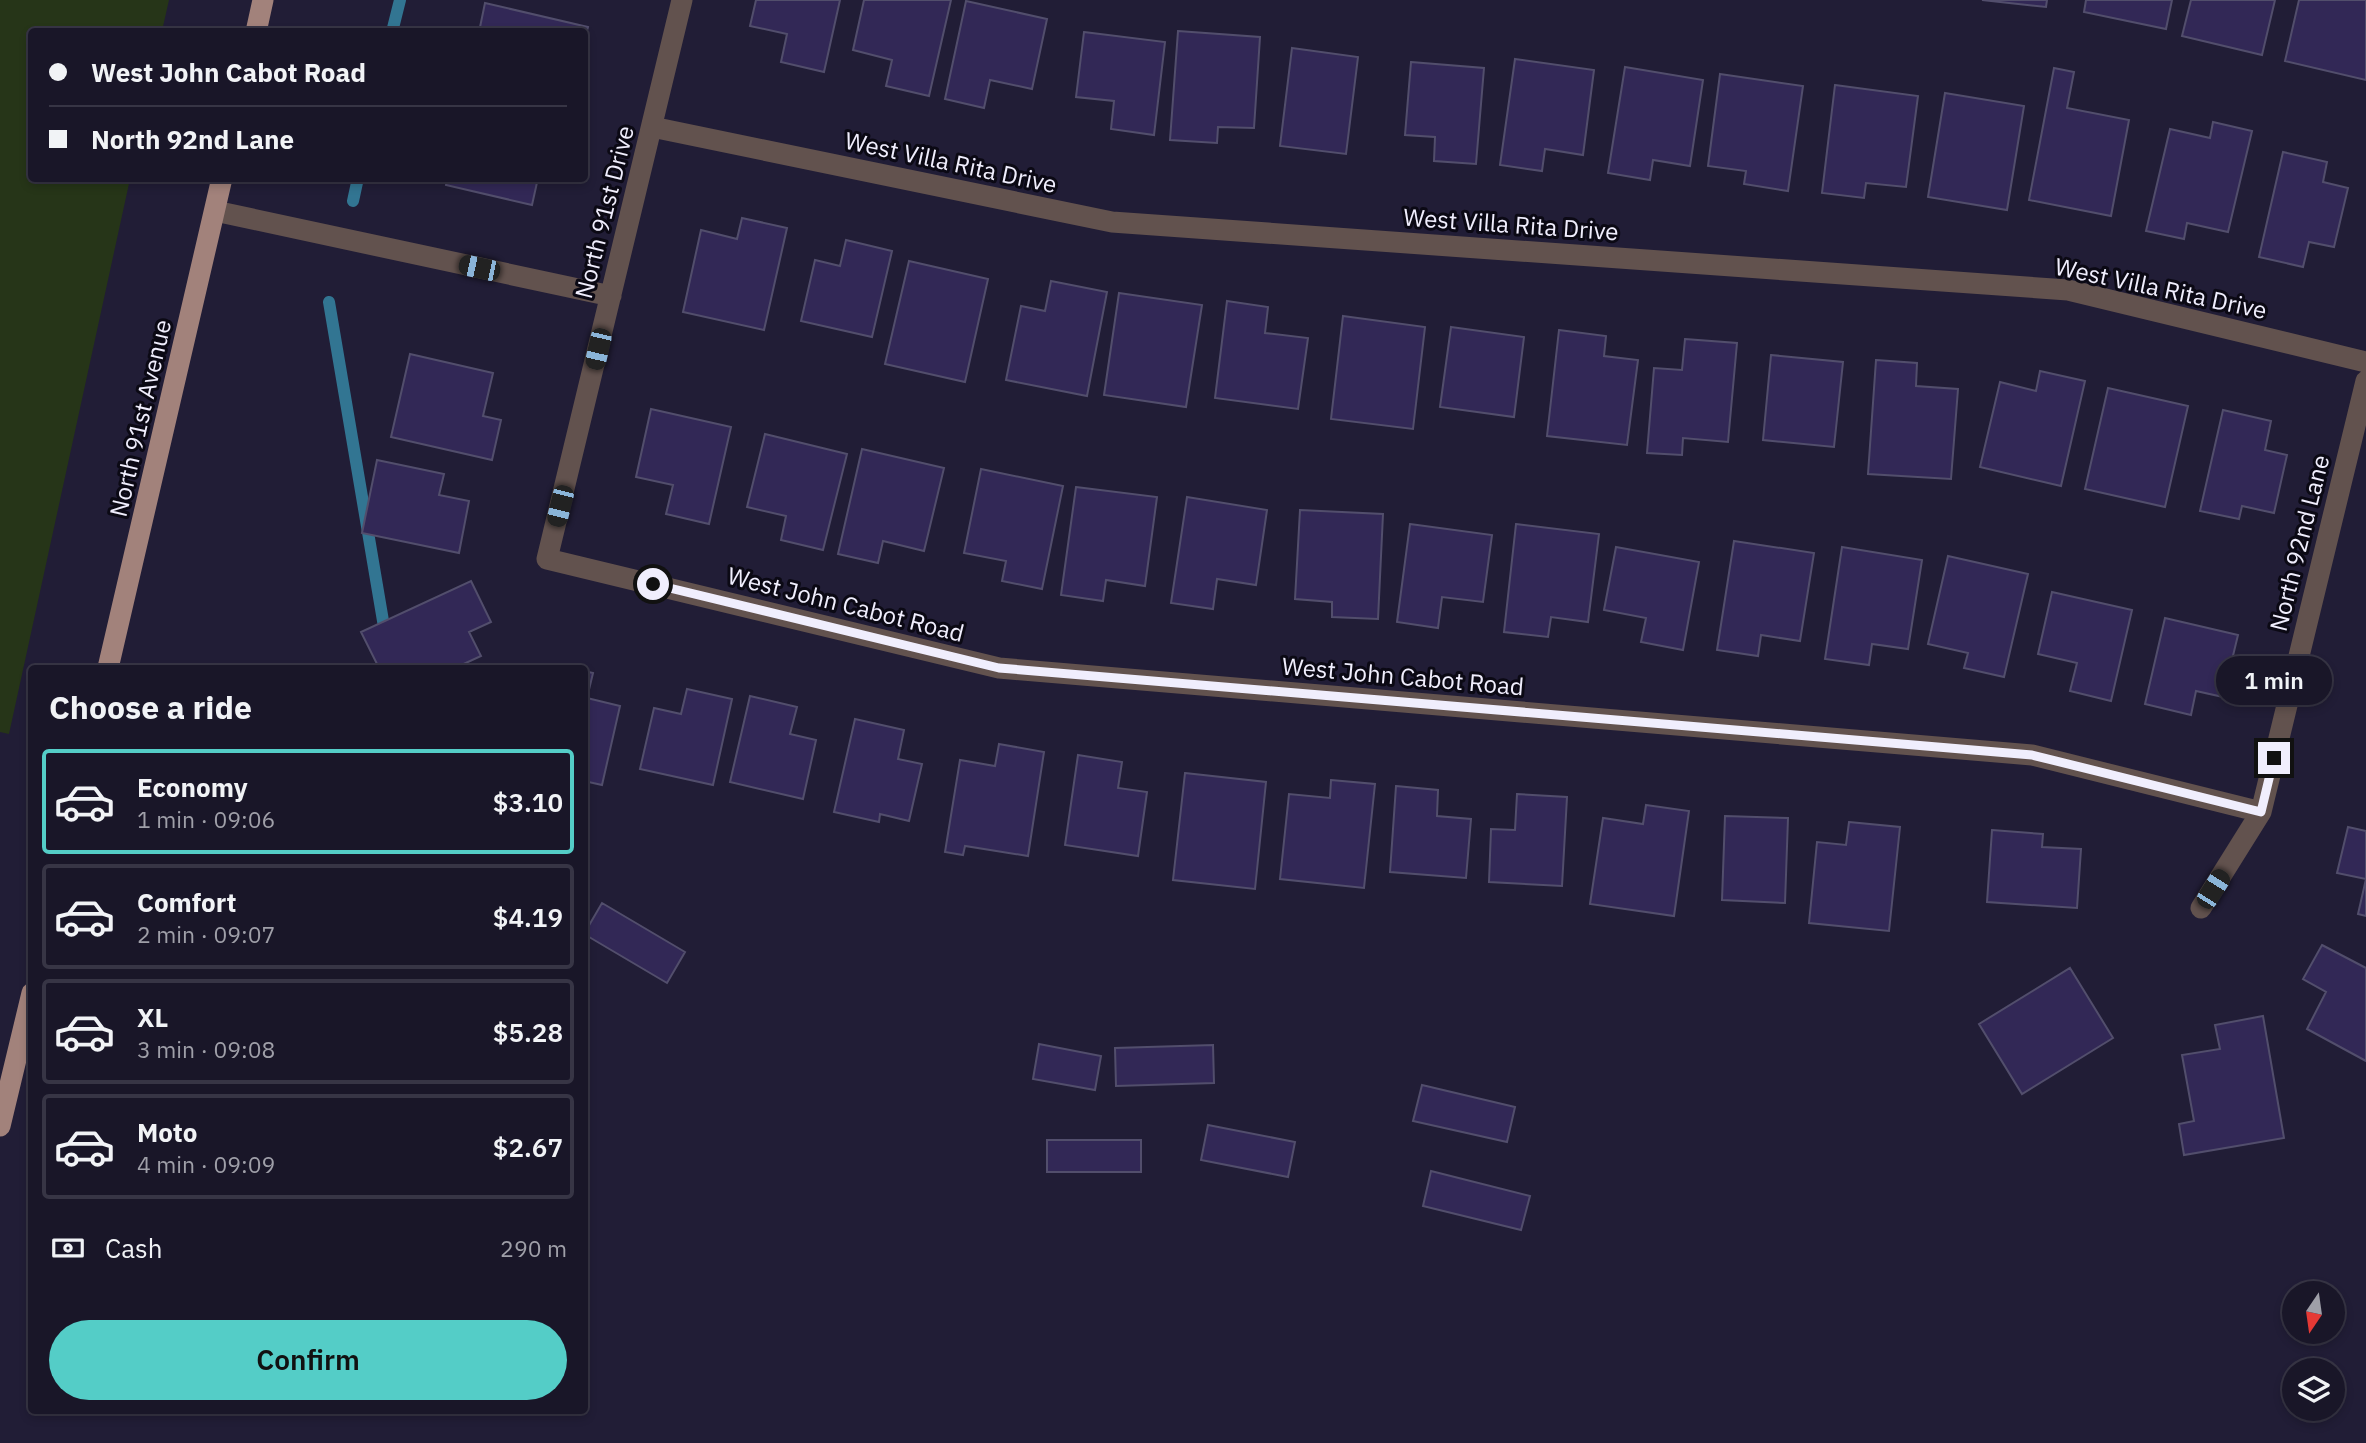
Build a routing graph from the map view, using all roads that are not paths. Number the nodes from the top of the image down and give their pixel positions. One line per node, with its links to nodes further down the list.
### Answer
1 (263, 0): 3 (main road)
2 (682, 0): 4 (street, North 91st Drive)
3 (257, 28)
4 (652, 127): 7 (street, North 91st Drive); 8 (street, West Villa Rita Drive)
5 (221, 182): 6 (main road, North 91st Avenue)
6 (215, 211): 7 (street); 11 (main road, North 91st Avenue)
7 (611, 296): 10 (street, North 91st Drive)
8 (2366, 362)
9 (2366, 381): 12 (street, North 92nd Lane)
10 (547, 559): 12 (street, West John Cabot Road)
11 (109, 665)
12 (2261, 812): 13 (street, North 92nd Lane)
13 (2201, 908)
14 (28, 1010): 15 (main road)
15 (0, 1126)

